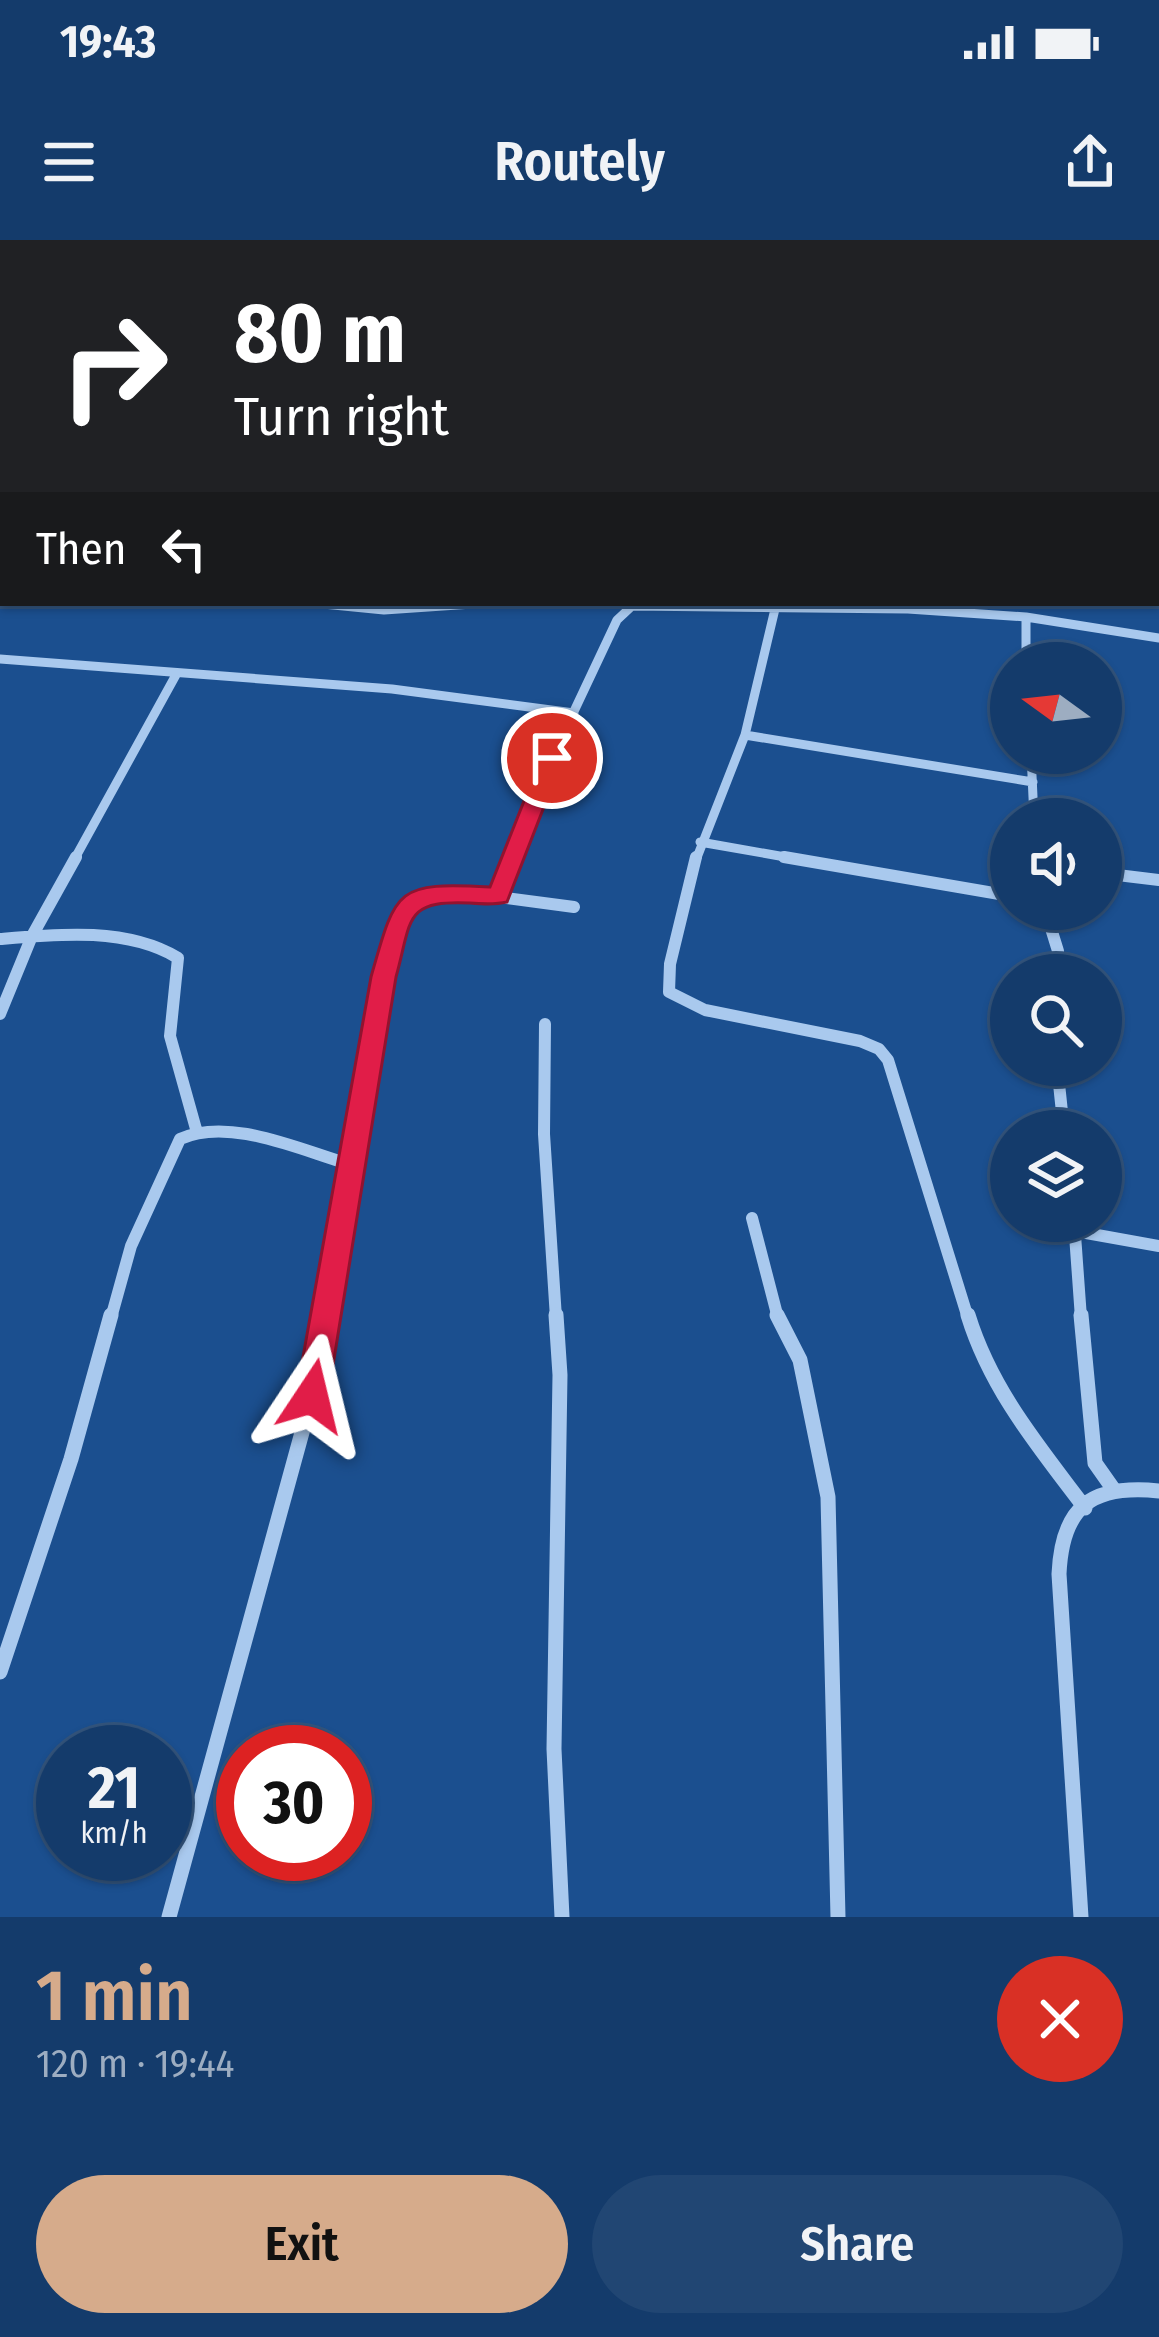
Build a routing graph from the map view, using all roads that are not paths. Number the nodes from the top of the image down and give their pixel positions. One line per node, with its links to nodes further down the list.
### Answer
1 (344, 606): 2 (street)
2 (443, 606)
3 (629, 606): 12 (street)
4 (666, 606): 6 (street)
5 (908, 606): 6 (street); 7 (street)
6 (775, 609): 13 (street)
7 (1026, 617): 8 (street); 9 (street)
8 (1159, 638)
9 (1026, 642)
10 (0, 658): 11 (street)
11 (177, 674): 12 (street); 23 (street)
12 (574, 713): 21 (street)
13 (745, 735): 15 (street); 17 (street)
14 (1032, 774): 15 (street)
15 (1033, 782): 16 (street)
16 (1033, 798)
17 (700, 842): 20 (street); 35 (street)
18 (1122, 876): 19 (street)
19 (1159, 880)
20 (990, 892)
21 (498, 896): 22 (street); 28 (street)
22 (574, 907)
23 (32, 936): 24 (street); 25 (street); 27 (street)
24 (0, 939)
25 (0, 1014)
26 (545, 1024): 38 (street)
27 (196, 1130): 28 (street); 36 (street)
28 (352, 1165): 37 (street)
29 (752, 1218): 39 (street)
30 (1122, 1237): 32 (street)
31 (1076, 1242): 33 (street)
32 (1159, 1246)
33 (1114, 1490): 34 (street); 35 (street)
34 (1159, 1491)
35 (1085, 1508): 40 (street)
36 (0, 1672)
37 (169, 1917)
38 (562, 1917)
39 (838, 1917)
40 (1081, 1917)

